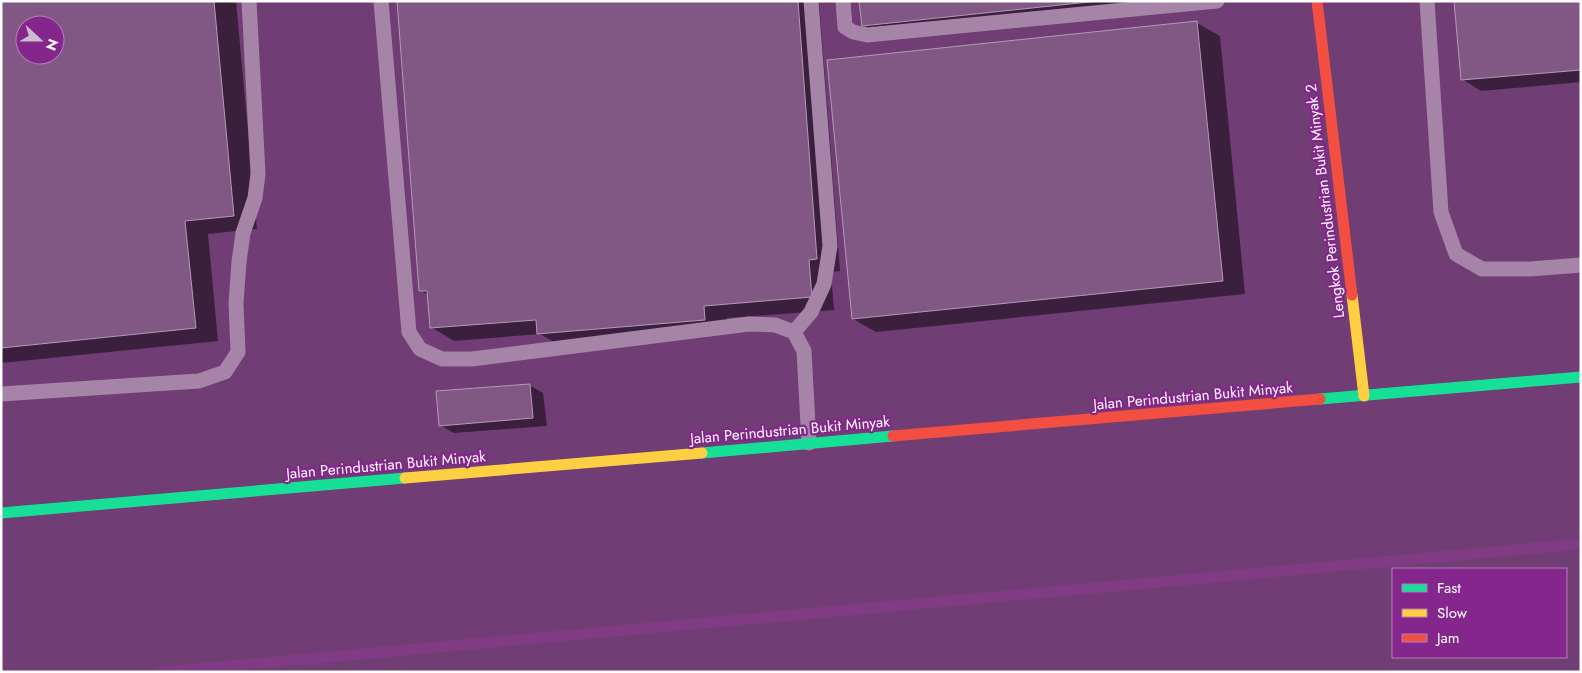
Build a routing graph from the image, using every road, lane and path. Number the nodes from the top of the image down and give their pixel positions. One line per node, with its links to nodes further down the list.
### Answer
1 (249, 1): 11 (lane)
2 (381, 1): 9 (lane)
3 (811, 1): 9 (lane)
4 (843, 1): 7 (lane)
5 (1316, 1): 12 (street, Lengkok Perindustrian Bukit Minyak 2)
6 (1427, 1): 8 (lane)
7 (1210, 2)
8 (1581, 264)
9 (794, 332): 13 (lane)
10 (1581, 377): 12 (street, Jalan Perindustrian Bukit Minyak)
11 (1, 394)
12 (1364, 396): 13 (street, Jalan Perindustrian Bukit Minyak)
13 (810, 443): 14 (street, Jalan Perindustrian Bukit Minyak)
14 (1, 513)

